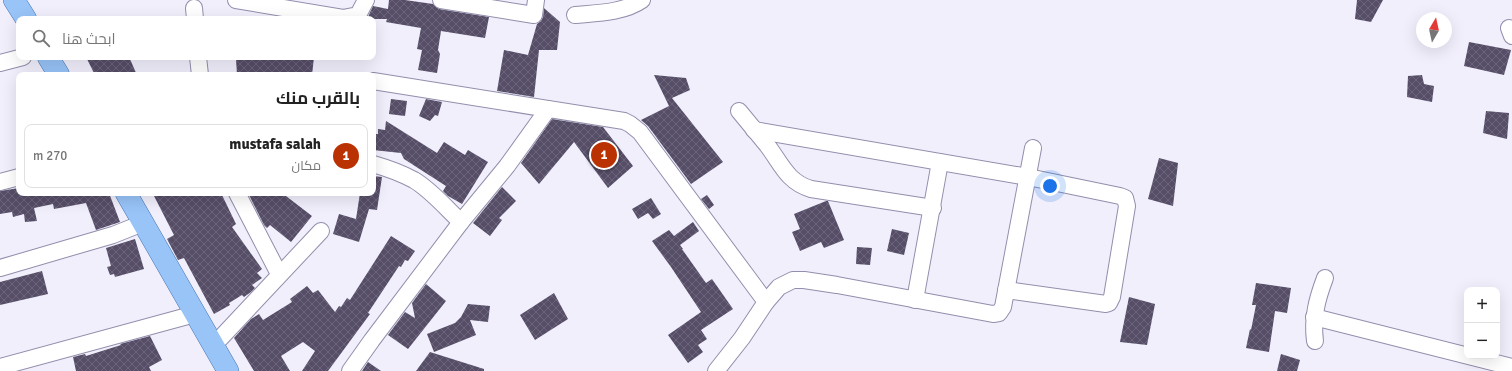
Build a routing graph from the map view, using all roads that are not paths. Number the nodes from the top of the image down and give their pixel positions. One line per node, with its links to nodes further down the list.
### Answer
1 (14, 0): 9 (main road)
2 (236, 0): 7 (street)
3 (366, 0): 11 (street)
4 (441, 0): 5 (street)
5 (536, 0)
6 (642, 0): 8 (street)
7 (254, 1): 10 (street)
8 (574, 15)
9 (24, 16)
10 (333, 16)
11 (353, 16)
12 (16, 59): 15 (street)
13 (50, 60): 16 (main road)
14 (198, 60): 17 (street)
15 (0, 63)
16 (57, 72)
17 (200, 72)
18 (376, 81): 19 (street)
19 (548, 109): 31 (street); 39 (street)
20 (739, 111): 21 (street)
21 (754, 130): 23 (street); 30 (street)
22 (1033, 148): 25 (street)
23 (940, 162): 25 (street); 30 (street)
24 (376, 165): 31 (street)
25 (1028, 177): 37 (street); 37 (street)
26 (16, 178): 27 (street)
27 (0, 182)
28 (131, 196): 32 (main road)
29 (239, 196): 35 (street)
30 (933, 208): 38 (street)
31 (461, 222): 47 (street)
32 (143, 223): 34 (street); 40 (main road)
33 (321, 231): 35 (street)
34 (0, 268)
35 (279, 274): 43 (street)
36 (1325, 278): 41 (street)
37 (1006, 290): 38 (street)
38 (915, 300): 39 (street)
39 (766, 302): 48 (street)
40 (195, 314): 43 (main road); 44 (street)
41 (1314, 317): 42 (street); 45 (street)
42 (1315, 341)
43 (214, 345): 46 (main road)
44 (0, 367)
45 (1512, 367)
46 (228, 371)
47 (350, 371)
48 (716, 371)

